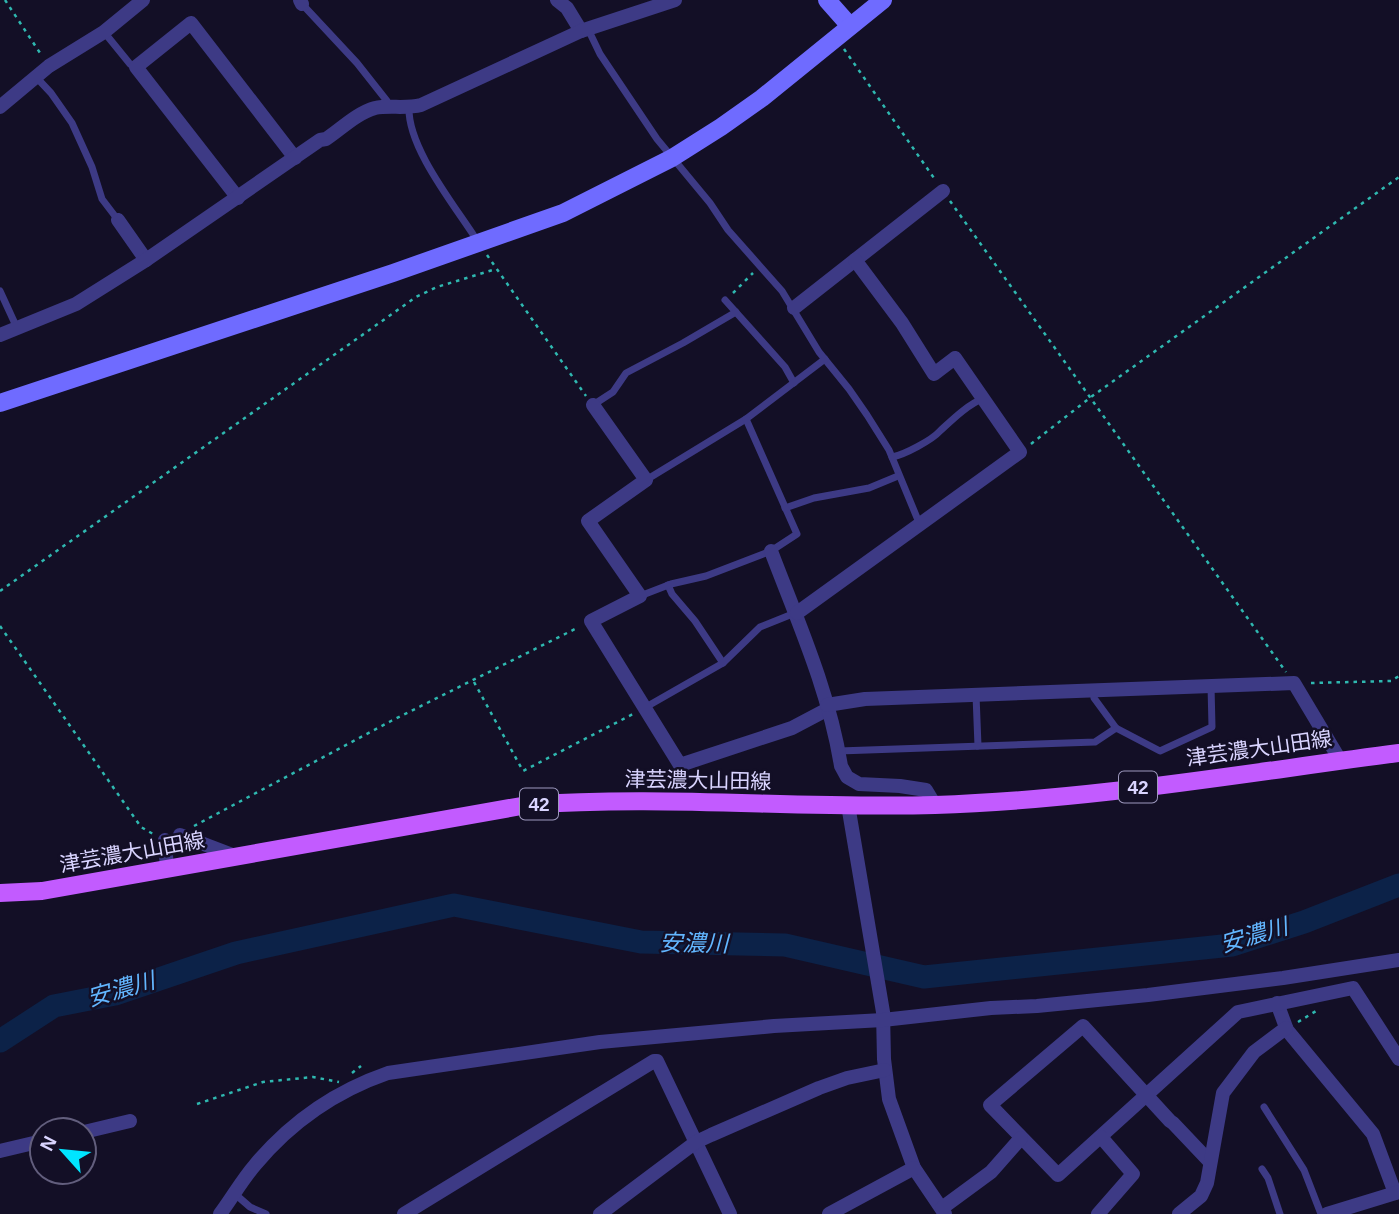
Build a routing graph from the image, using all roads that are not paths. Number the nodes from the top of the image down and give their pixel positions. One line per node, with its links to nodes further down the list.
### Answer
1 (143, 0): 9 (street)
2 (557, 0): 8 (street)
3 (675, 0): 8 (street)
4 (827, 0): 7 (street)
5 (883, 0): 7 (street)
6 (301, 2): 13 (lane)
7 (850, 26): 16 (street)
8 (584, 29): 14 (street); 16 (lane)
9 (104, 32): 10 (lane); 11 (street)
10 (136, 66): 15 (street); 18 (street)
11 (36, 77): 12 (street); 19 (lane)
12 (0, 107)
13 (387, 108): 14 (street); 15 (street)
14 (409, 108): 20 (lane)
15 (295, 158): 18 (street)
16 (672, 158): 20 (street); 25 (lane)
17 (943, 191): 22 (street)
18 (238, 198): 21 (street)
19 (118, 220): 21 (street)
20 (480, 244): 32 (street)
21 (146, 260): 27 (street)
22 (855, 260): 25 (street); 31 (street)
23 (0, 291): 27 (lane)
24 (725, 300): 26 (lane)
25 (794, 308): 29 (lane)
26 (736, 312): 30 (lane); 33 (lane)
27 (18, 328): 28 (street)
28 (0, 335)
29 (825, 359): 30 (lane); 35 (lane)
30 (794, 383): 34 (lane)
31 (984, 398): 35 (lane); 39 (street)
32 (0, 403)
33 (593, 405): 37 (street)
34 (746, 419): 37 (lane); 38 (lane)
35 (892, 457): 36 (lane)
36 (898, 476): 38 (lane); 39 (lane)
37 (646, 480): 42 (street)
38 (785, 508): 40 (lane)
39 (920, 525): 43 (street)
40 (771, 551): 41 (lane); 43 (street)
41 (668, 585): 42 (lane); 44 (lane)
42 (640, 596): 48 (street)
43 (797, 612): 44 (lane); 49 (street)
44 (723, 663): 48 (lane)
45 (1211, 686): 46 (street); 50 (lane); 54 (street)
46 (1093, 690): 47 (street); 50 (lane)
47 (976, 694): 49 (street); 51 (lane)
48 (646, 707): 49 (street)
49 (828, 707): 52 (street)
50 (1116, 728): 51 (lane)
51 (978, 746): 52 (lane)
52 (839, 751): 55 (street)
53 (1399, 753): 54 (main road, 津芸濃大山田線 / 42)
54 (1340, 760): 55 (main road, 津芸濃大山田線 / 42)
55 (935, 805): 56 (main road, 津芸濃大山田線 / 42)
56 (849, 811): 59 (main road, 津芸濃大山田線 / 42); 64 (street)
57 (180, 835): 59 (street)
58 (165, 840): 60 (street)
59 (235, 856): 60 (main road, 津芸濃大山田線 / 42)
60 (167, 870): 61 (main road, 津芸濃大山田線 / 42)
61 (3, 895)
62 (1399, 960): 64 (street)
63 (1277, 1003): 65 (street); 66 (street); 68 (street)
64 (883, 1016): 67 (street); 81 (street)
65 (1286, 1028): 77 (street); 80 (street)
66 (1399, 1059)
67 (885, 1070): 74 (street); 78 (street)
68 (1147, 1095): 72 (street); 73 (street); 77 (street)
69 (1264, 1107): 92 (lane)
70 (130, 1121): 71 (street)
71 (98, 1129)
72 (1101, 1137): 73 (street); 89 (street)
73 (1021, 1138): 82 (street)
74 (696, 1142): 85 (street); 86 (street); 87 (street)
75 (28, 1144): 76 (street)
76 (0, 1151)
77 (1210, 1162): 90 (street)
78 (914, 1168): 82 (street); 88 (street)
79 (1262, 1169): 91 (lane)
80 (1397, 1193): 93 (street)
81 (235, 1194): 83 (street); 84 (lane)
82 (944, 1211)
83 (220, 1214)
84 (266, 1214)
85 (404, 1214)
86 (600, 1214)
87 (730, 1214)
88 (829, 1214)
89 (1098, 1214)
90 (1179, 1214)
91 (1280, 1214)
92 (1321, 1214)
93 (1327, 1214)

